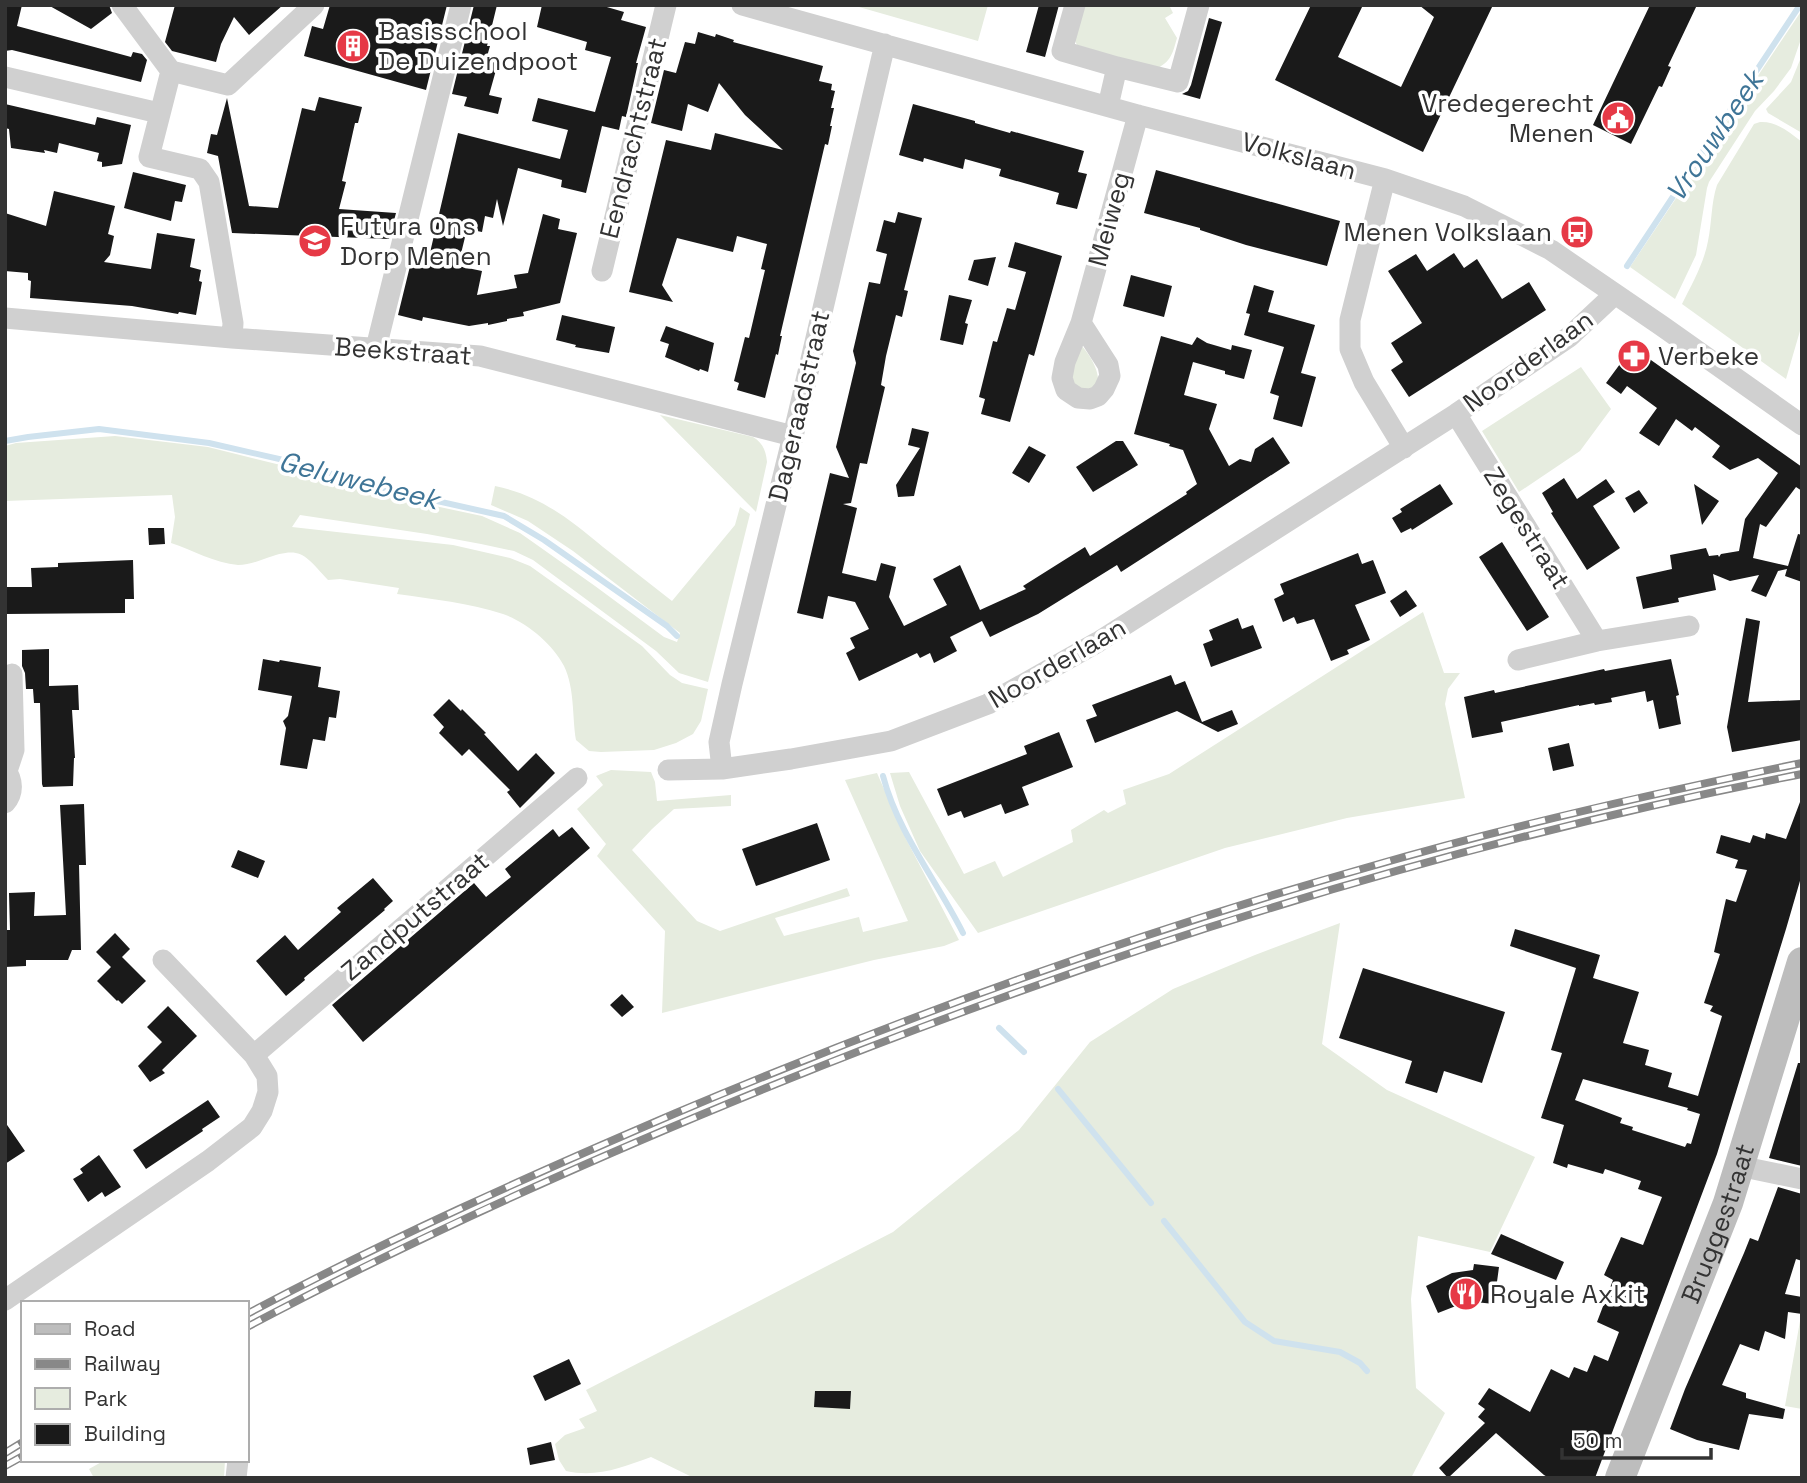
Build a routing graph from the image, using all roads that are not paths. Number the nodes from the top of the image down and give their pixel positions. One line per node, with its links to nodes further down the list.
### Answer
1 (122, 5): 10 (street)
2 (314, 5): 10 (street)
3 (460, 5): 21 (street)
4 (666, 5): 16 (street, Eendrachtstraat)
5 (743, 5): 8 (street, Volkslaan)
6 (1075, 5): 9 (street)
7 (1199, 5): 9 (street)
8 (885, 44): 12 (street, Volkslaan); 24 (street, Dageraadstraat)
9 (1116, 67): 12 (street)
10 (171, 71): 13 (street)
11 (5, 77): 13 (street)
12 (1108, 106): 14 (street, Volkslaan)
13 (159, 113): 20 (street)
14 (1138, 115): 15 (street, Volkslaan); 19 (street, Meiweg)
15 (1385, 179): 17 (street, Volkslaan); 25 (street)
16 (602, 271)
17 (1615, 294): 22 (street, Noorderlaan); 23 (street, Volkslaan)
18 (5, 318): 20 (street, Beekstraat)
19 (1081, 323)
20 (232, 338): 21 (street, Beekstraat)
21 (376, 348): 24 (street, Beekstraat)
22 (1456, 414): 25 (street, Noorderlaan); 27 (street, Zegestraat)
23 (1802, 425)
24 (793, 436): 30 (street, Dageraadstraat)
25 (1404, 448): 30 (street, Noorderlaan)
26 (1689, 626): 27 (street)
27 (1597, 641): 28 (street)
28 (1518, 660)
29 (12, 674): 31 (street)
30 (722, 769): 32 (street, Noorderlaan)
31 (6, 770): 34 (street)
32 (668, 770)
33 (577, 778): 37 (street, Zandputstraat)
34 (5, 803)
35 (163, 960): 37 (street)
36 (1802, 962): 38 (street, Bruggestraat)
37 (254, 1055): 40 (street)
38 (1739, 1166): 39 (street); 41 (street, Bruggestraat)
39 (1802, 1179)
40 (5, 1300)
41 (1620, 1478)

